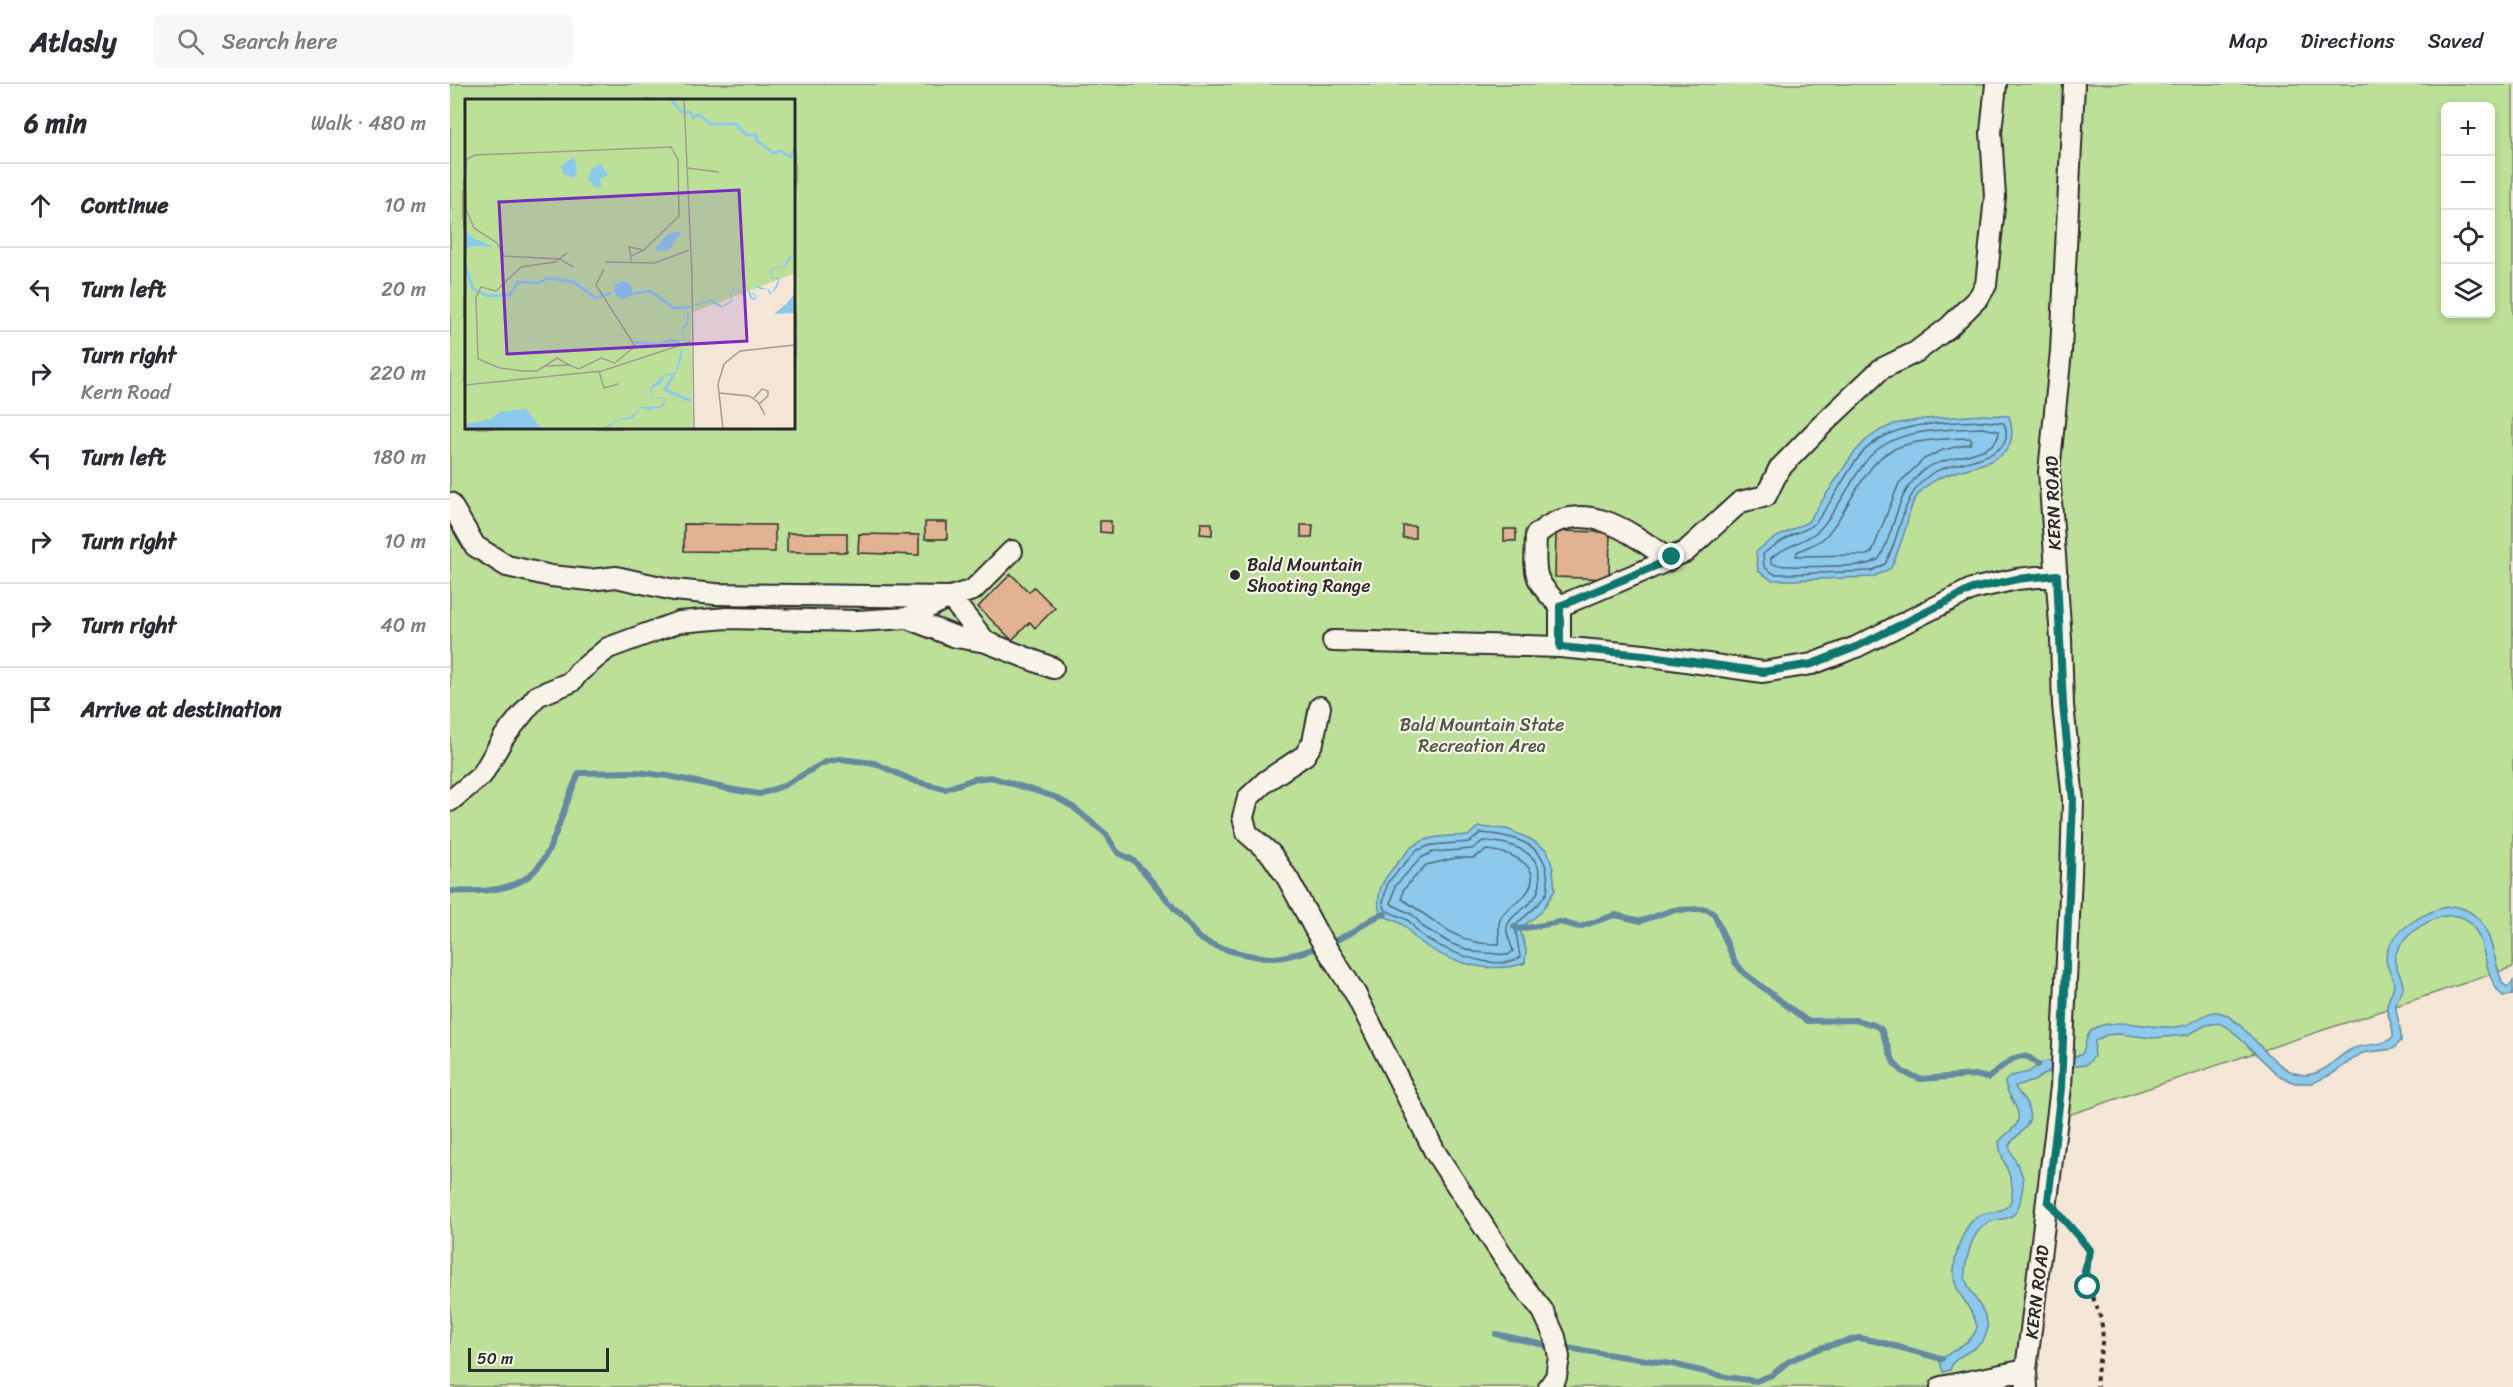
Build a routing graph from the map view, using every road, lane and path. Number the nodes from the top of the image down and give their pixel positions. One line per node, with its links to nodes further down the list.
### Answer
1 (1996, 84): 5 (street)
2 (2074, 84): 6 (street, KERN ROAD)
3 (450, 503): 7 (street)
4 (1012, 551): 7 (street)
5 (1672, 557): 8 (street); 8 (street)
6 (2057, 575): 12 (street); 16 (street, KERN ROAD)
7 (950, 597): 9 (street); 11 (street)
8 (1560, 606): 12 (street)
9 (907, 618): 11 (street); 15 (street)
10 (1333, 641): 12 (street)
11 (986, 642): 13 (street)
12 (1560, 647)
13 (1053, 668)
14 (1320, 707): 18 (street)
15 (450, 801)
16 (2048, 1201): 17 (street, KERN ROAD); 20 (path)
17 (2026, 1379): 19 (street)
18 (1549, 1387)
19 (1941, 1387)
20 (2097, 1387)

